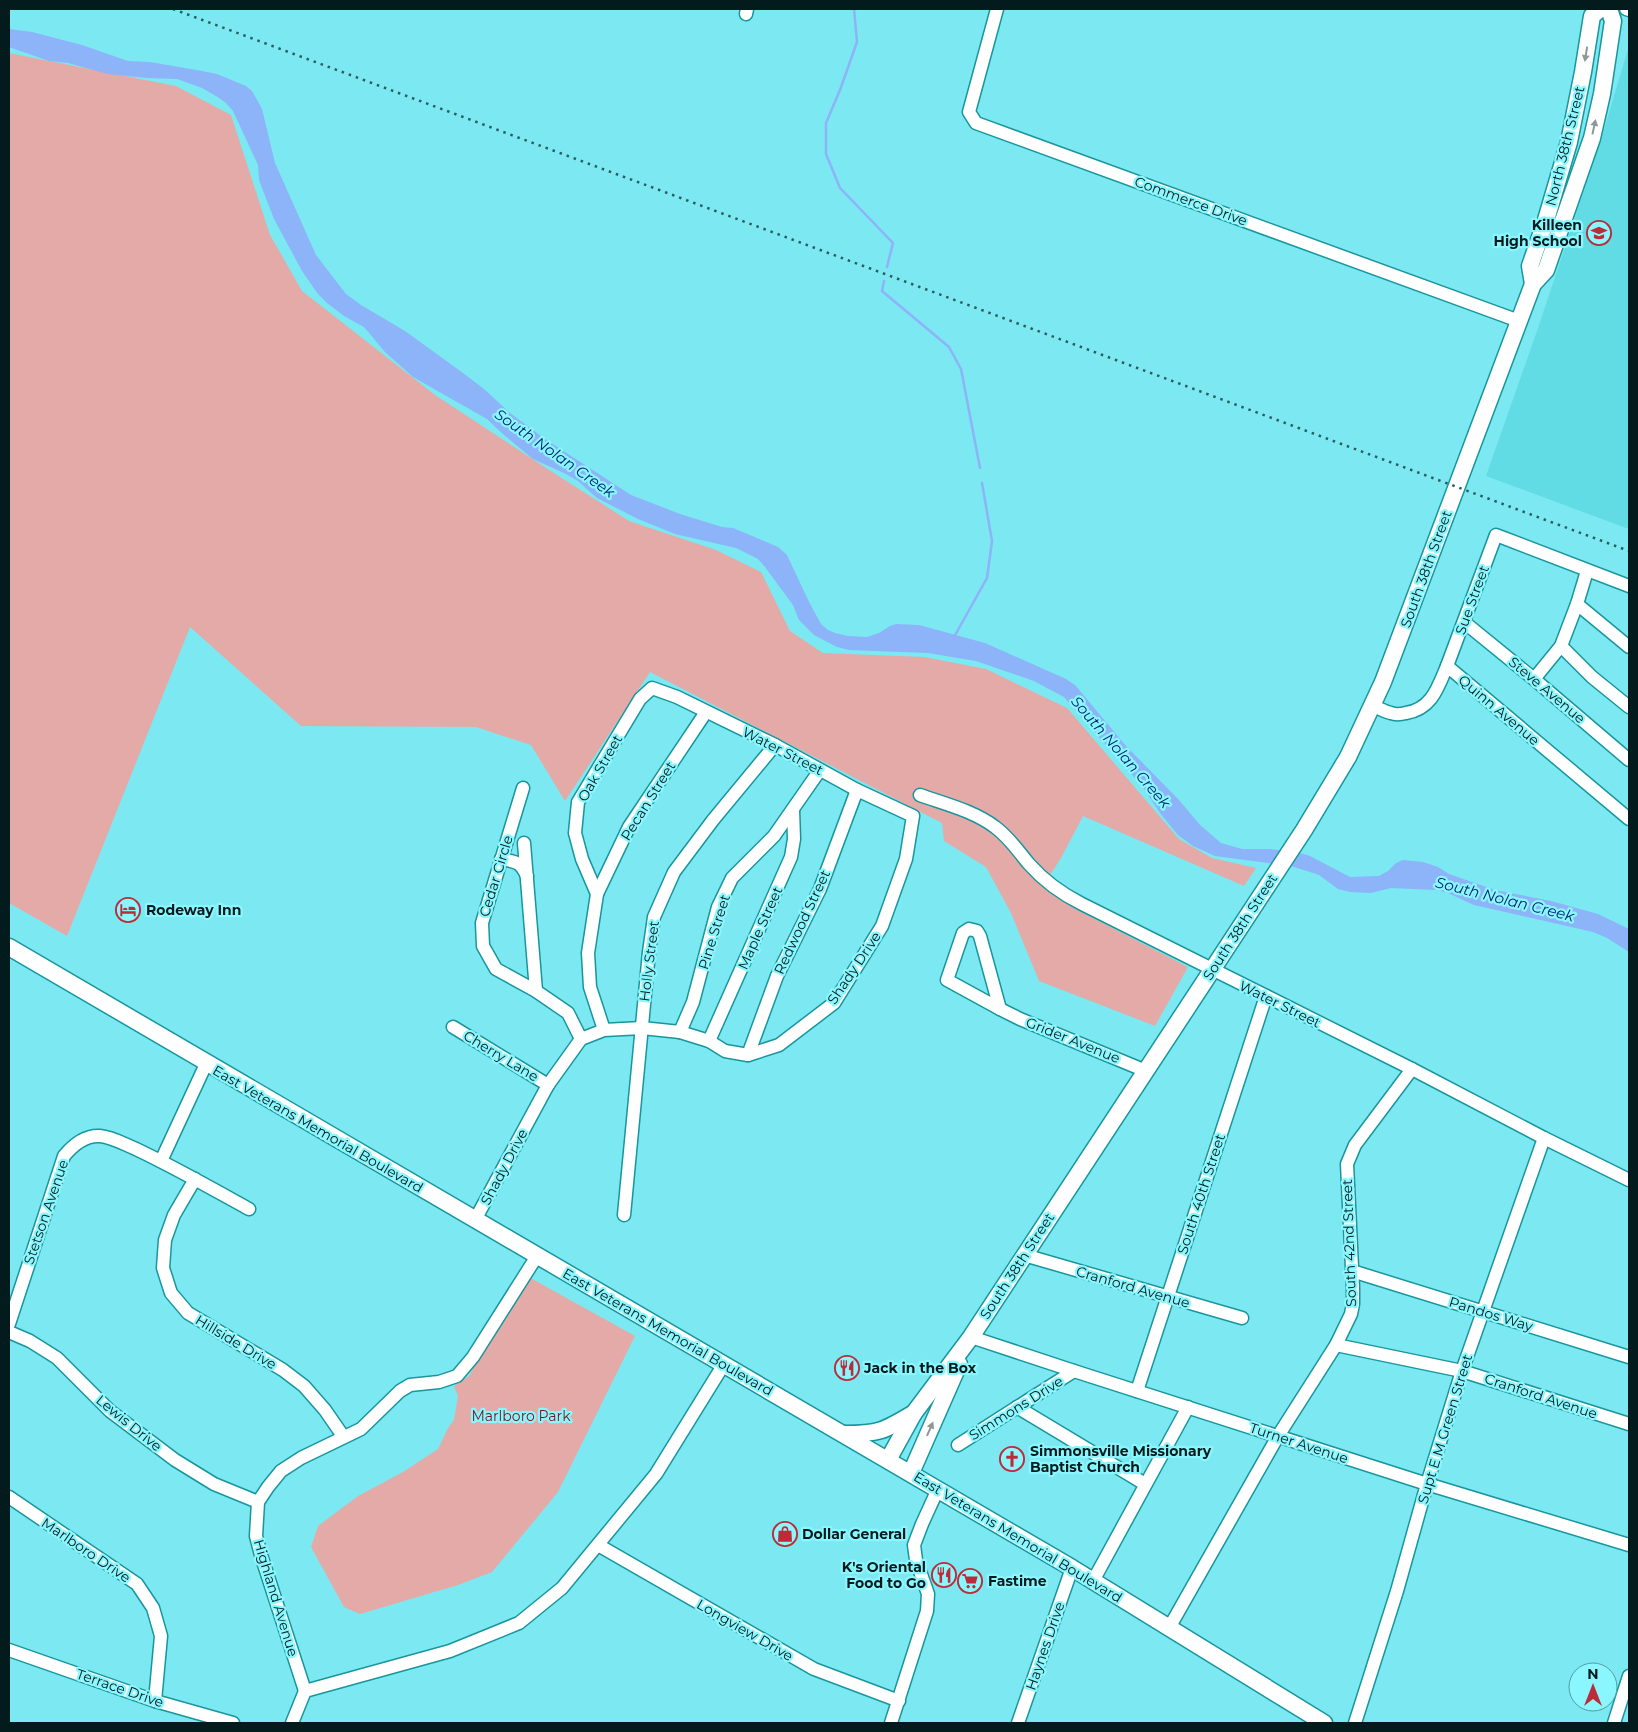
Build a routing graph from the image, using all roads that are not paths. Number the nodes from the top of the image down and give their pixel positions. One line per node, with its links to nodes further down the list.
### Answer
1 (996, 9): 7 (street, Commerce Drive)
2 (1600, 9): 4 (main road, North 38th Street, one-way to 4)
3 (1609, 9): 5 (main road, North 38th Street, one-way to 3)
4 (1568, 149): 5 (main road); 6 (main road, North 38th Street)
5 (1586, 155): 6 (main road, North 38th Street)
6 (1532, 284): 7 (main road, North 38th Street)
7 (1519, 321): 8 (main road, North 38th Street)
8 (1456, 490): 18 (main road, South 38th Street)
9 (1588, 570): 10 (street); 11 (street); 12 (street, Sue Street)
10 (1629, 586)
11 (1577, 604): 13 (street); 14 (street)
12 (1464, 622): 15 (street, Sue Street); 16 (street, Steve Avenue)
13 (1560, 646): 16 (street); 19 (street)
14 (1629, 647)
15 (1448, 666): 18 (street, Quinn Avenue); 29 (street, Quinn Avenue)
16 (1534, 679): 22 (street, Steve Avenue)
17 (652, 688): 20 (street, Water Street); 33 (street, Oak Street)
18 (1373, 706): 35 (main road, South 38th Street)
19 (1629, 707)
20 (706, 712): 21 (street, Water Street); 33 (street, Pecan Street)
21 (775, 745): 23 (street, Water Street); 40 (street, Holly Street)
22 (1629, 760)
23 (820, 770): 25 (street, Water Street); 27 (street, Pine Street)
24 (523, 788): 31 (street, Cedar Circle)
25 (857, 790): 28 (street, Water Street); 45 (street, Redwood Street)
26 (920, 795): 35 (street, Water Street)
27 (792, 810): 42 (street, Pine Street); 44 (street, Maple Street)
28 (913, 816): 45 (street, Shady Drive)
29 (1629, 819)
30 (524, 843): 32 (street)
31 (502, 859): 32 (street); 36 (street, Cedar Circle)
32 (527, 876): 36 (street)
33 (597, 894): 41 (street)
34 (9, 947): 46 (main road, East Veterans Memorial Boulevard)
35 (1212, 970): 37 (street, Water Street); 48 (main road, South 38th Street)
36 (536, 991): 43 (street, Cedar Circle)
37 (1266, 996): 47 (street, Water Street); 60 (street, South 40th Street)
38 (1000, 1009): 38 (street, Grider Avenue); 48 (street, Grider Avenue)
39 (453, 1027): 49 (street, Cherry Lane)
40 (642, 1028): 41 (street, Shady Drive); 42 (street, Shady Drive); 55 (street, Holly Street)
41 (604, 1030): 43 (street, Shady Drive)
42 (680, 1032): 44 (street, Shady Drive)
43 (581, 1039): 49 (street, Shady Drive)
44 (709, 1041): 45 (street, Shady Drive)
45 (748, 1055)
46 (206, 1064): 51 (street); 56 (main road, East Veterans Memorial Boulevard)
47 (1412, 1069): 50 (street, Water Street); 59 (street, South 42nd Street)
48 (1146, 1071): 57 (main road, South 38th Street)
49 (548, 1085): 56 (street, Shady Drive)
50 (1544, 1138): 53 (street, Water Street); 61 (street, Supt E M Green Street)
51 (161, 1161): 52 (street, Stetson Avenue); 63 (street, Stetson Avenue)
52 (195, 1179): 54 (street, Stetson Avenue); 77 (street, Hillside Drive)
53 (1629, 1180)
54 (249, 1209)
55 (624, 1216)
56 (475, 1220): 58 (main road, East Veterans Memorial Boulevard)
57 (1024, 1255): 60 (street, Cranford Avenue); 65 (main road, South 38th Street)
58 (537, 1256): 68 (main road, East Veterans Memorial Boulevard); 77 (street)
59 (1352, 1271): 61 (street, Pandos Way); 66 (street, South 42nd Street)
60 (1168, 1296): 62 (street, Cranford Avenue); 71 (street, South 40th Street)
61 (1483, 1311): 67 (street, Pandos Way); 70 (street, Supt E M Green Street)
62 (1242, 1318)
63 (9, 1324)
64 (9, 1332): 86 (street, Lewis Drive)
65 (971, 1337): 69 (street, Turner Avenue); 74 (main road, South 38th Street); 81 (main road, South 38th Street, one-way to 65)
66 (1336, 1346): 70 (street, Cranford Avenue); 78 (street, South 42nd Street)
67 (1629, 1358)
68 (724, 1364): 76 (main road, East Veterans Memorial Boulevard); 87 (street)
69 (1074, 1371): 71 (street, Turner Avenue); 72 (street, Simmons Drive)
70 (1462, 1371): 75 (street, Cranford Avenue); 83 (street, Supt E M Green Street)
71 (1137, 1391): 73 (street, Turner Avenue)
72 (1017, 1407): 79 (street, Simmons Drive); 82 (street)
73 (1188, 1407): 78 (street, Turner Avenue); 82 (street)
74 (914, 1414): 76 (main road); 80 (main road, South 38th Street)
75 (1629, 1424)
76 (843, 1434): 80 (main road, East Veterans Memorial Boulevard)
77 (343, 1436): 86 (street)
78 (1278, 1436): 83 (street, Turner Avenue); 91 (street, South 42nd Street)
79 (958, 1445)
80 (888, 1460): 81 (main road, East Veterans Memorial Boulevard)
81 (911, 1473): 84 (main road, East Veterans Memorial Boulevard)
82 (1145, 1484): 90 (street)
83 (1427, 1484): 88 (street, Turner Avenue); 102 (street, Supt E M Green Street)
84 (938, 1489): 89 (main road, East Veterans Memorial Boulevard); 96 (street)
85 (9, 1497): 95 (street, Marlboro Drive)
86 (258, 1502): 94 (street, Highland Avenue)
87 (598, 1544): 94 (street); 96 (street, Longview Drive)
88 (1629, 1545)
89 (1072, 1568): 90 (main road, East Veterans Memorial Boulevard); 100 (street, Haynes Drive)
90 (1093, 1580): 91 (main road, East Veterans Memorial Boulevard)
91 (1169, 1628): 101 (main road, East Veterans Memorial Boulevard)
92 (9, 1650): 95 (street, Terrace Drive)
93 (1629, 1676): 103 (street)
94 (306, 1691): 98 (street)
95 (154, 1701): 97 (street, Terrace Drive)
96 (899, 1701): 99 (street)
97 (233, 1723)
98 (292, 1723)
99 (891, 1723)
100 (1018, 1723)
101 (1324, 1723)
102 (1355, 1723)
103 (1614, 1723)

